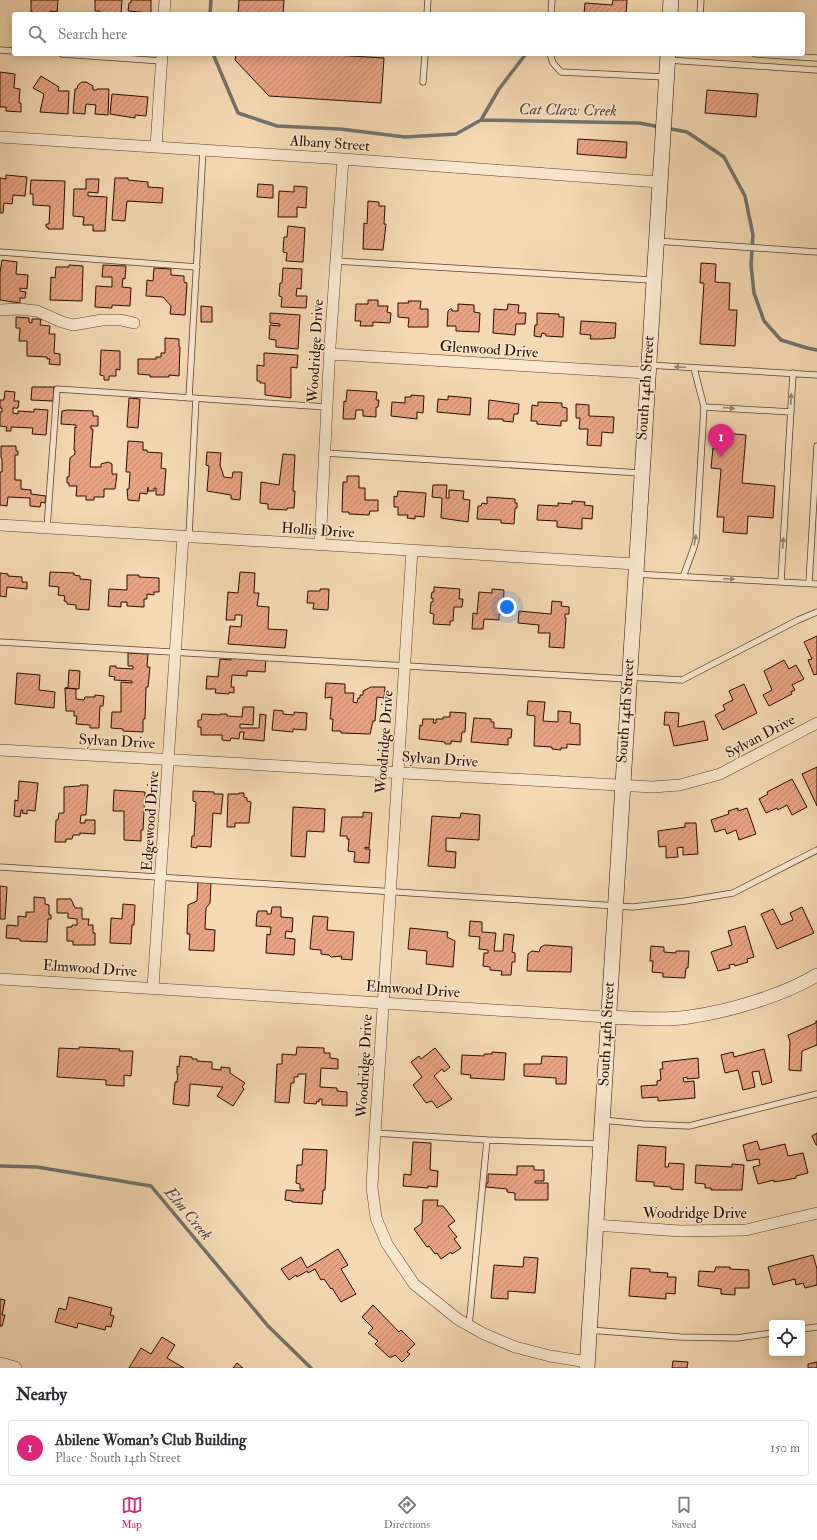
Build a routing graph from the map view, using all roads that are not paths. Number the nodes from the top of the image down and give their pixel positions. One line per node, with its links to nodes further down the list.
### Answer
1 (165, 0): 6 (street)
2 (428, 0): 7 (lane)
3 (552, 0): 8 (lane)
4 (671, 0): 9 (main road)
5 (701, 0): 10 (lane)
6 (164, 12)
7 (427, 12)
8 (551, 12)
9 (670, 12)
10 (700, 12)
11 (0, 50): 12 (lane)
12 (12, 51)
13 (129, 56): 17 (lane)
14 (424, 56): 22 (lane)
15 (551, 56): 21 (lane)
16 (786, 56): 19 (lane)
17 (162, 57): 24 (street)
18 (667, 57): 20 (lane); 21 (main road, South 14th Street)
19 (817, 58)
20 (817, 70)
21 (666, 78): 27 (main road, South 14th Street)
22 (423, 82)
23 (0, 137): 24 (street, Albany Street)
24 (156, 147): 25 (street, Albany Street)
25 (203, 150): 26 (street, Albany Street); 32 (lane)
26 (343, 159): 27 (street, Albany Street); 31 (street, Woodridge Drive)
27 (659, 182): 28 (main road, South 14th Street)
28 (655, 241): 30 (lane); 33 (main road, South 14th Street)
29 (0, 252): 32 (lane)
30 (817, 252)
31 (336, 262): 33 (lane); 36 (street, Woodridge Drive)
32 (197, 266): 41 (lane)
33 (652, 280): 38 (main road, South 14th Street)
34 (0, 310): 35 (street)
35 (134, 323)
36 (330, 354): 38 (street, Glenwood Drive); 42 (street, Woodridge Drive)
37 (694, 368): 38 (lane, one-way to 38); 39 (lane); 43 (lane)
38 (646, 369): 47 (main road, South 14th Street)
39 (793, 373): 40 (lane); 44 (lane, one-way to 39)
40 (817, 375)
41 (193, 398): 42 (lane); 49 (lane); 50 (lane)
42 (327, 406): 46 (street, Woodridge Drive)
43 (704, 407): 44 (lane, one-way to 44); 54 (lane, one-way to 43)
44 (790, 412): 55 (lane, one-way to 44)
45 (817, 446): 56 (lane)
46 (325, 453): 47 (lane); 51 (street, Woodridge Drive)
47 (640, 473): 53 (main road, South 14th Street)
48 (0, 525): 49 (street, Hollis Drive)
49 (47, 528): 50 (street, Hollis Drive)
50 (186, 536): 51 (street, Hollis Drive); 60 (street, Edgewood Drive)
51 (320, 545): 52 (street, Hollis Drive)
52 (412, 550): 53 (street, Hollis Drive); 61 (street, Woodridge Drive)
53 (634, 569): 54 (lane); 62 (main road, South 14th Street)
54 (683, 577): 55 (lane, one-way to 55)
55 (781, 582): 56 (lane)
56 (809, 583): 57 (lane)
57 (817, 584)
58 (817, 612): 62 (lane)
59 (0, 642): 60 (lane)
60 (176, 651): 61 (lane); 65 (street, Edgewood Drive)
61 (404, 666): 62 (lane); 66 (street, Woodridge Drive)
62 (628, 678): 67 (main road, South 14th Street)
63 (817, 723): 67 (street, Sylvan Drive)
64 (0, 750): 65 (street, Sylvan Drive)
65 (169, 759): 66 (street, Sylvan Drive); 70 (street, Edgewood Drive)
66 (397, 772): 67 (street, Sylvan Drive); 71 (street, Woodridge Drive)
67 (621, 786): 72 (main road, South 14th Street)
68 (817, 850): 72 (lane)
69 (0, 867): 70 (lane)
70 (161, 877): 71 (lane); 75 (street, Edgewood Drive)
71 (390, 893): 72 (lane); 76 (street, Woodridge Drive)
72 (612, 906): 77 (main road, South 14th Street)
73 (817, 976): 77 (street, Elmwood Drive)
74 (0, 979): 75 (street, Elmwood Drive)
75 (153, 988): 76 (street, Elmwood Drive)
76 (383, 1003): 77 (street, Elmwood Drive); 80 (street, Woodridge Drive)
77 (607, 1017): 79 (main road, South 14th Street)
78 (817, 1094): 79 (lane)
79 (602, 1120): 82 (main road, South 14th Street)
80 (375, 1133): 81 (lane); 85 (street, Woodridge Drive)
81 (487, 1140): 82 (lane); 85 (lane)
82 (600, 1144): 84 (main road, South 14th Street)
83 (817, 1213): 84 (street, Woodridge Drive)
84 (595, 1225): 88 (main road, South 14th Street)
85 (470, 1326): 91 (street, Woodridge Drive)
86 (817, 1327): 87 (lane)
87 (805, 1329)
88 (589, 1330): 89 (lane); 91 (main road, South 14th Street)
89 (769, 1333)
90 (0, 1364): 92 (street)
91 (587, 1365)
92 (15, 1368)

